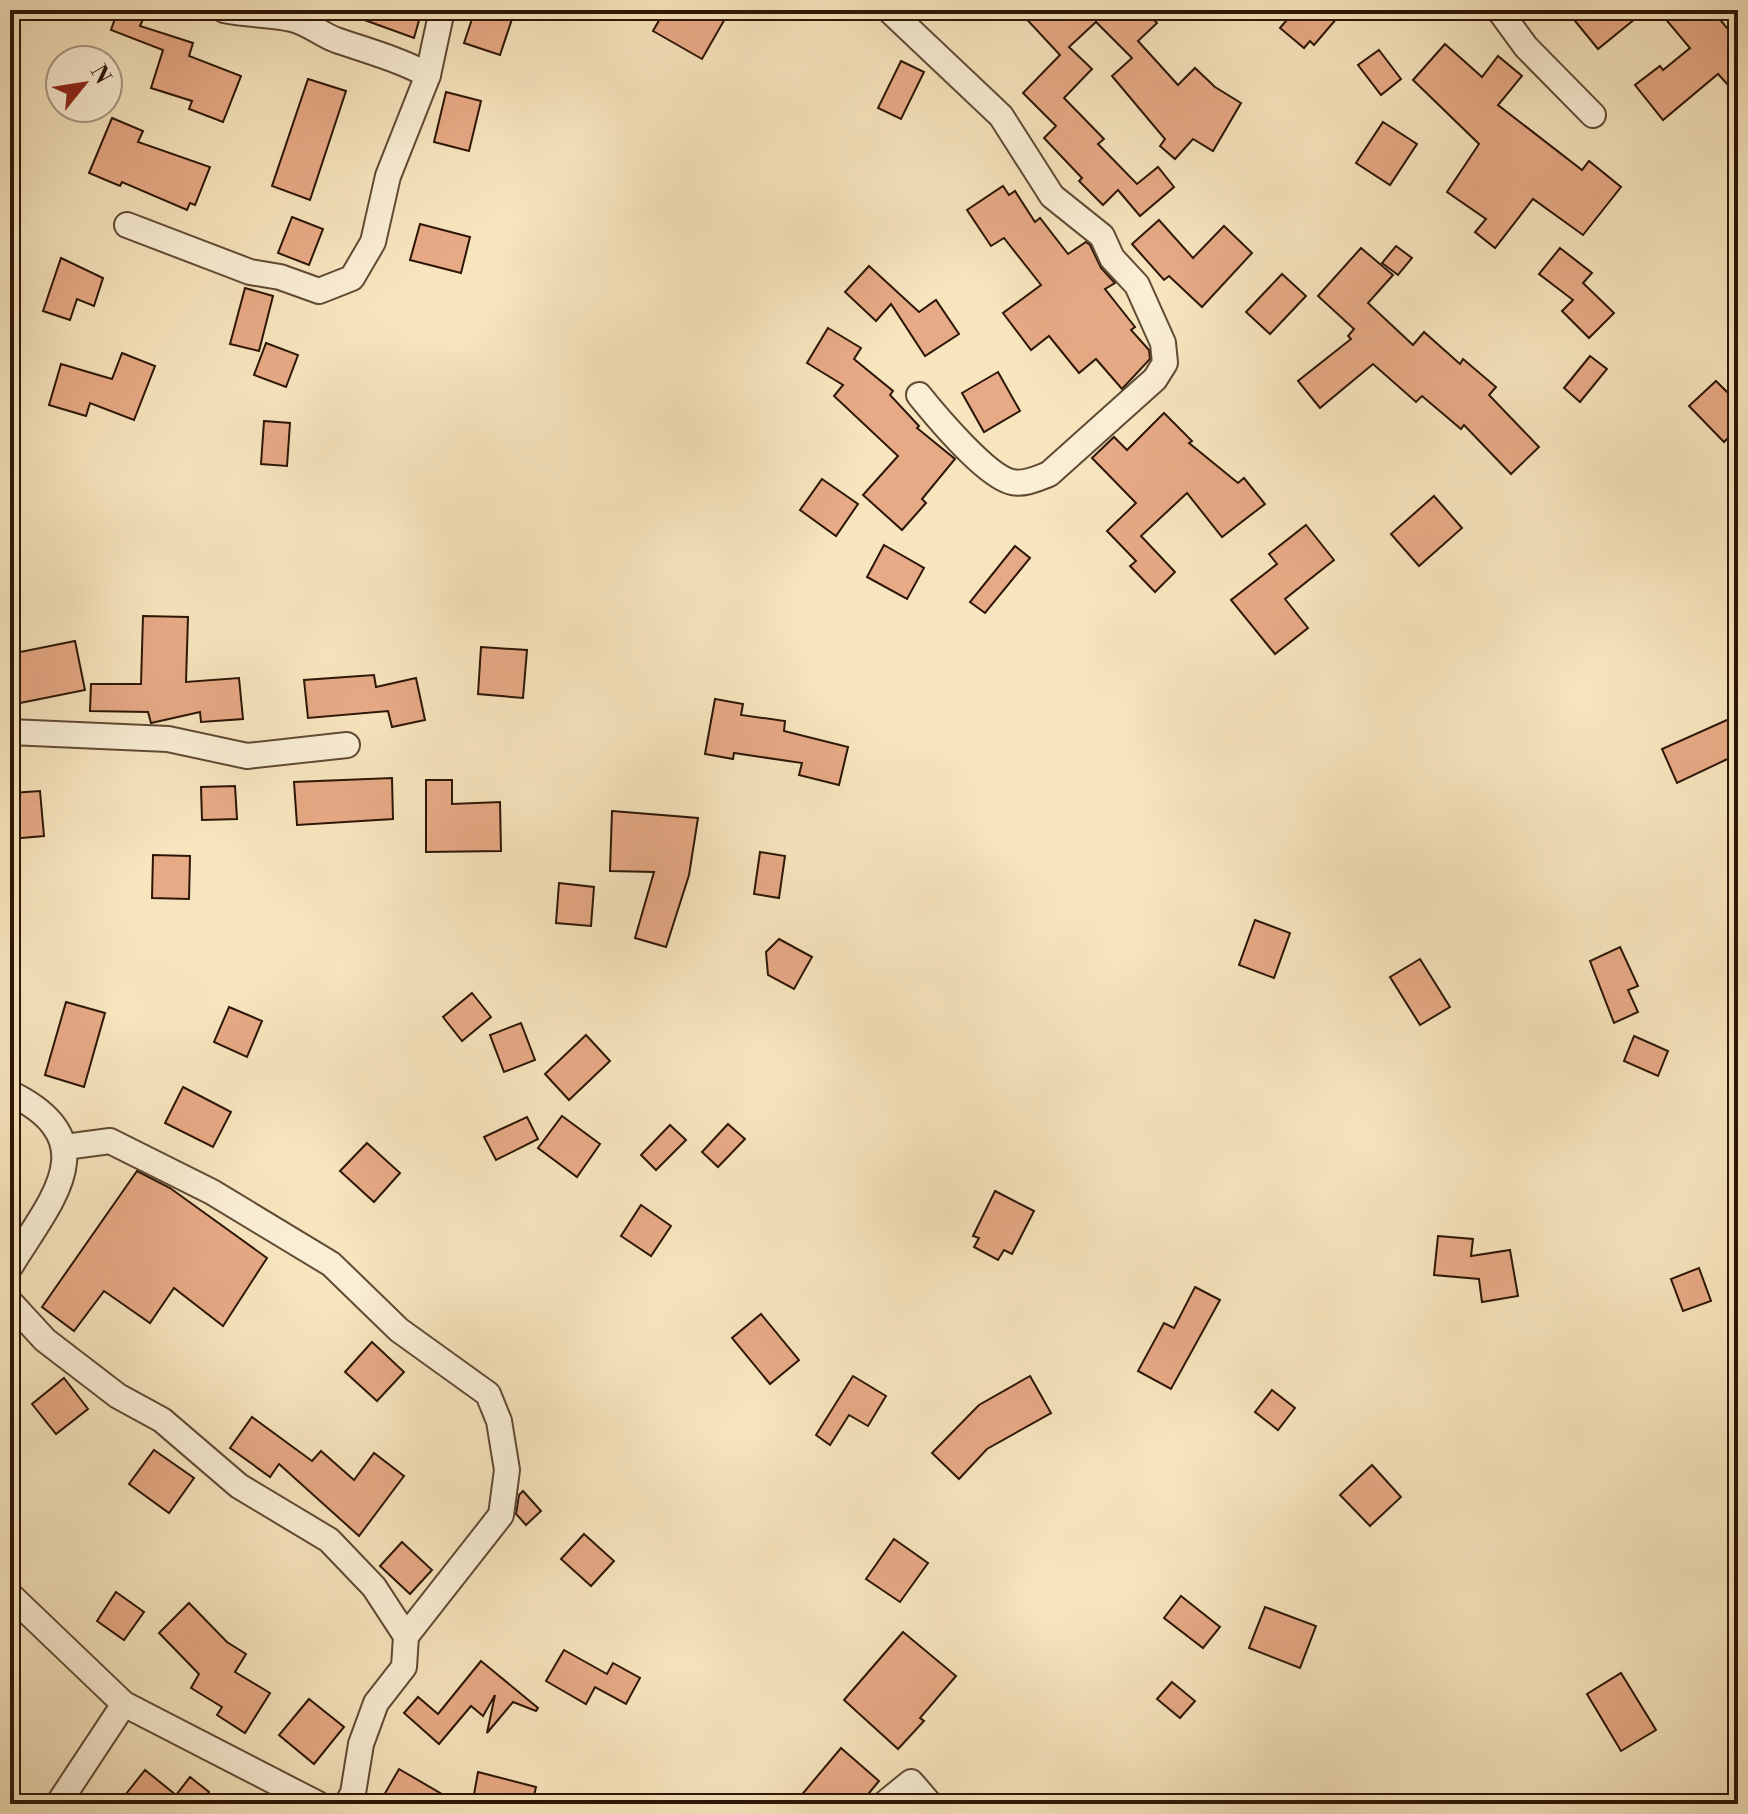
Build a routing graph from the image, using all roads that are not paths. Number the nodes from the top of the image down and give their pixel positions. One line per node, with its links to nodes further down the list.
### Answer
1 (224, 10): 5 (street)
2 (442, 10): 5 (street)
3 (889, 10): 8 (street)
4 (1499, 10): 6 (street)
5 (428, 75): 7 (street)
6 (1593, 115)
7 (127, 225)
8 (919, 395)
9 (10, 732): 10 (street)
10 (347, 745)
11 (10, 1093): 12 (street)
12 (65, 1147): 13 (street); 16 (street)
13 (10, 1267)
14 (10, 1302): 16 (street)
15 (10, 1595): 17 (street)
16 (406, 1636): 18 (street)
17 (124, 1704): 19 (street); 20 (street)
18 (344, 1803)
19 (58, 1804)
20 (318, 1804)
21 (884, 1804): 22 (street)
22 (930, 1804)

